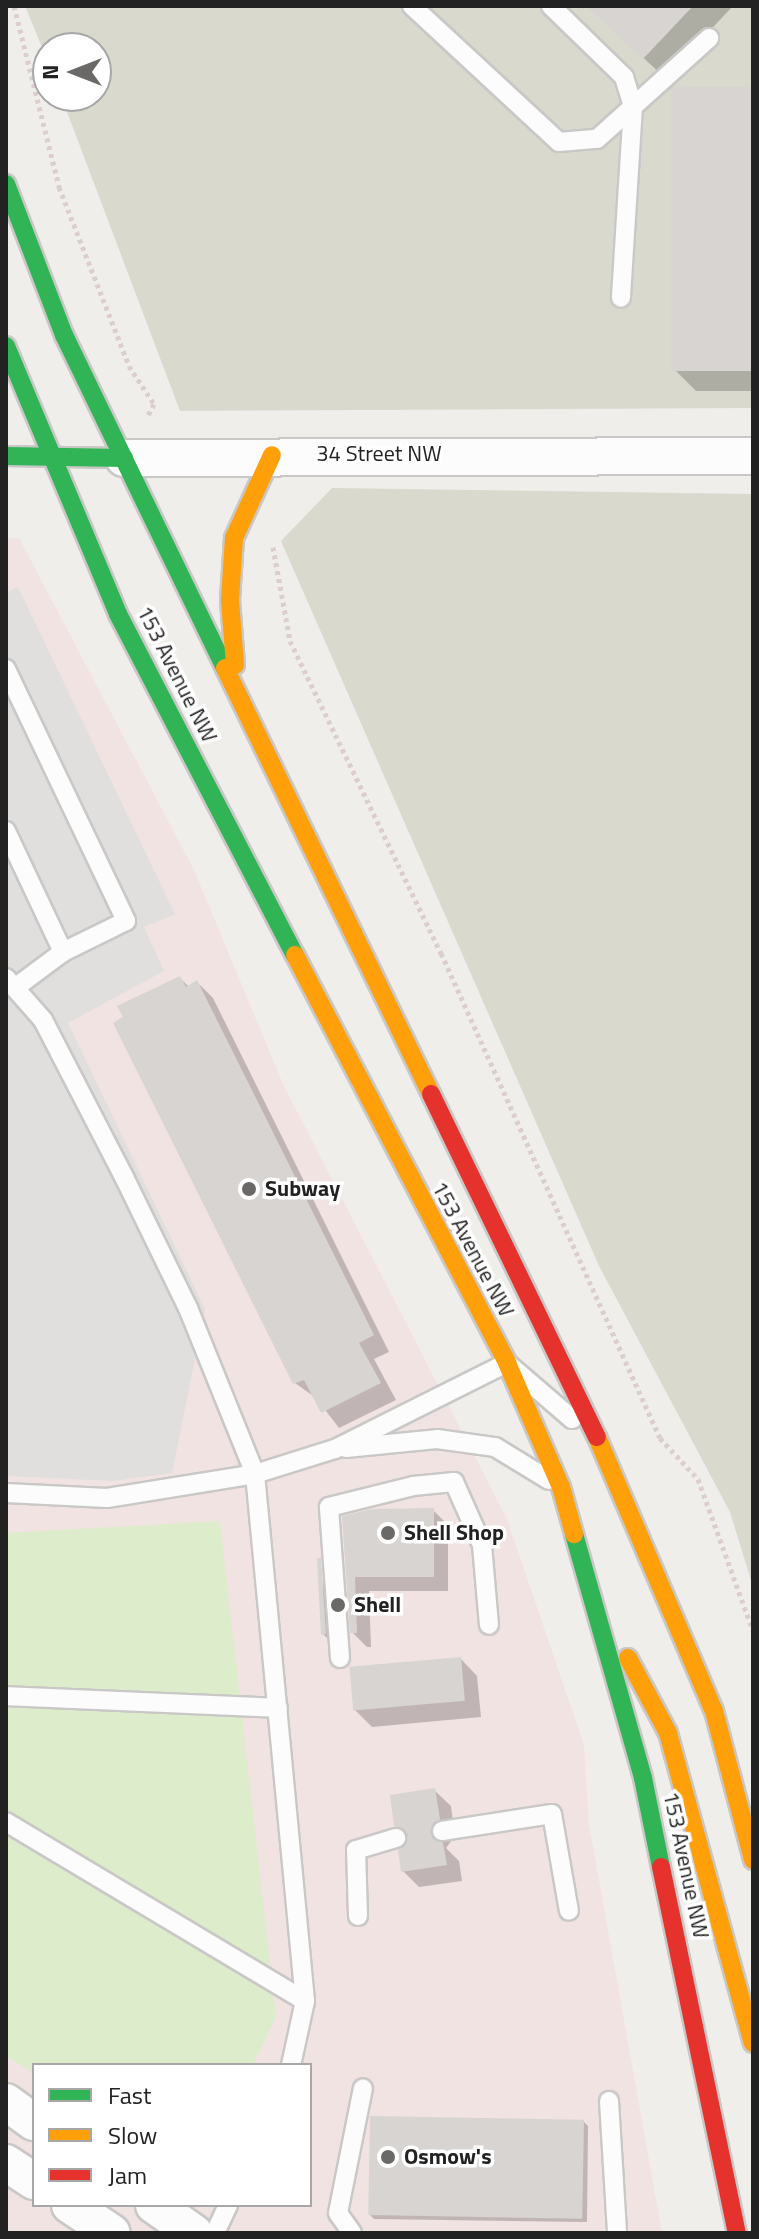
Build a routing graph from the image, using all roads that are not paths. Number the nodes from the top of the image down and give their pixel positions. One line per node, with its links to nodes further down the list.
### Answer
1 (412, 6): 4 (lane)
2 (551, 6): 4 (lane)
3 (709, 38): 4 (lane)
4 (633, 106): 6 (lane)
5 (6, 184): 12 (main road, 153 Avenue NW)
6 (621, 298)
7 (6, 346): 11 (main road, 153 Avenue NW)
8 (272, 455): 10 (street, 34 Street NW); 12 (street, 34 Street NW); 14 (main road)
9 (6, 456): 11 (main road, 34 Street NW)
10 (753, 456)
11 (53, 457): 12 (main road, 34 Street NW); 18 (main road, 153 Avenue NW)
12 (124, 458): 14 (main road, 153 Avenue NW)
13 (6, 669): 16 (lane)
14 (237, 692): 21 (main road, 153 Avenue NW)
15 (6, 831): 16 (lane)
16 (63, 952): 17 (lane)
17 (11, 983): 20 (lane)
18 (507, 1363): 19 (lane); 21 (lane); 22 (main road, 153 Avenue NW)
19 (335, 1449): 20 (lane); 22 (lane)
20 (255, 1474): 23 (lane); 28 (lane)
21 (616, 1476): 32 (main road, 153 Avenue NW)
22 (561, 1487): 24 (main road, 153 Avenue NW)
23 (6, 1493)
24 (593, 1592): 36 (main road); 52 (main road, 153 Avenue NW)
25 (489, 1625): 26 (lane)
26 (340, 1658)
27 (6, 1696): 28 (lane)
28 (278, 1708): 35 (lane)
29 (6, 1822): 35 (lane)
30 (442, 1831): 33 (lane)
31 (396, 1838): 34 (lane)
32 (753, 1860)
33 (569, 1911)
34 (358, 1916)
35 (305, 2001): 37 (lane)
36 (753, 2043)
37 (291, 2063)
38 (363, 2088): 50 (lane)
39 (609, 2101): 51 (lane)
40 (6, 2102): 41 (street)
41 (32, 2121)
42 (6, 2163): 43 (street)
43 (32, 2180)
44 (73, 2207): 47 (street)
45 (157, 2207): 48 (street)
46 (227, 2207): 49 (lane)
47 (112, 2233)
48 (194, 2233)
49 (215, 2233)
50 (352, 2233)
51 (617, 2233)
52 (737, 2233)

